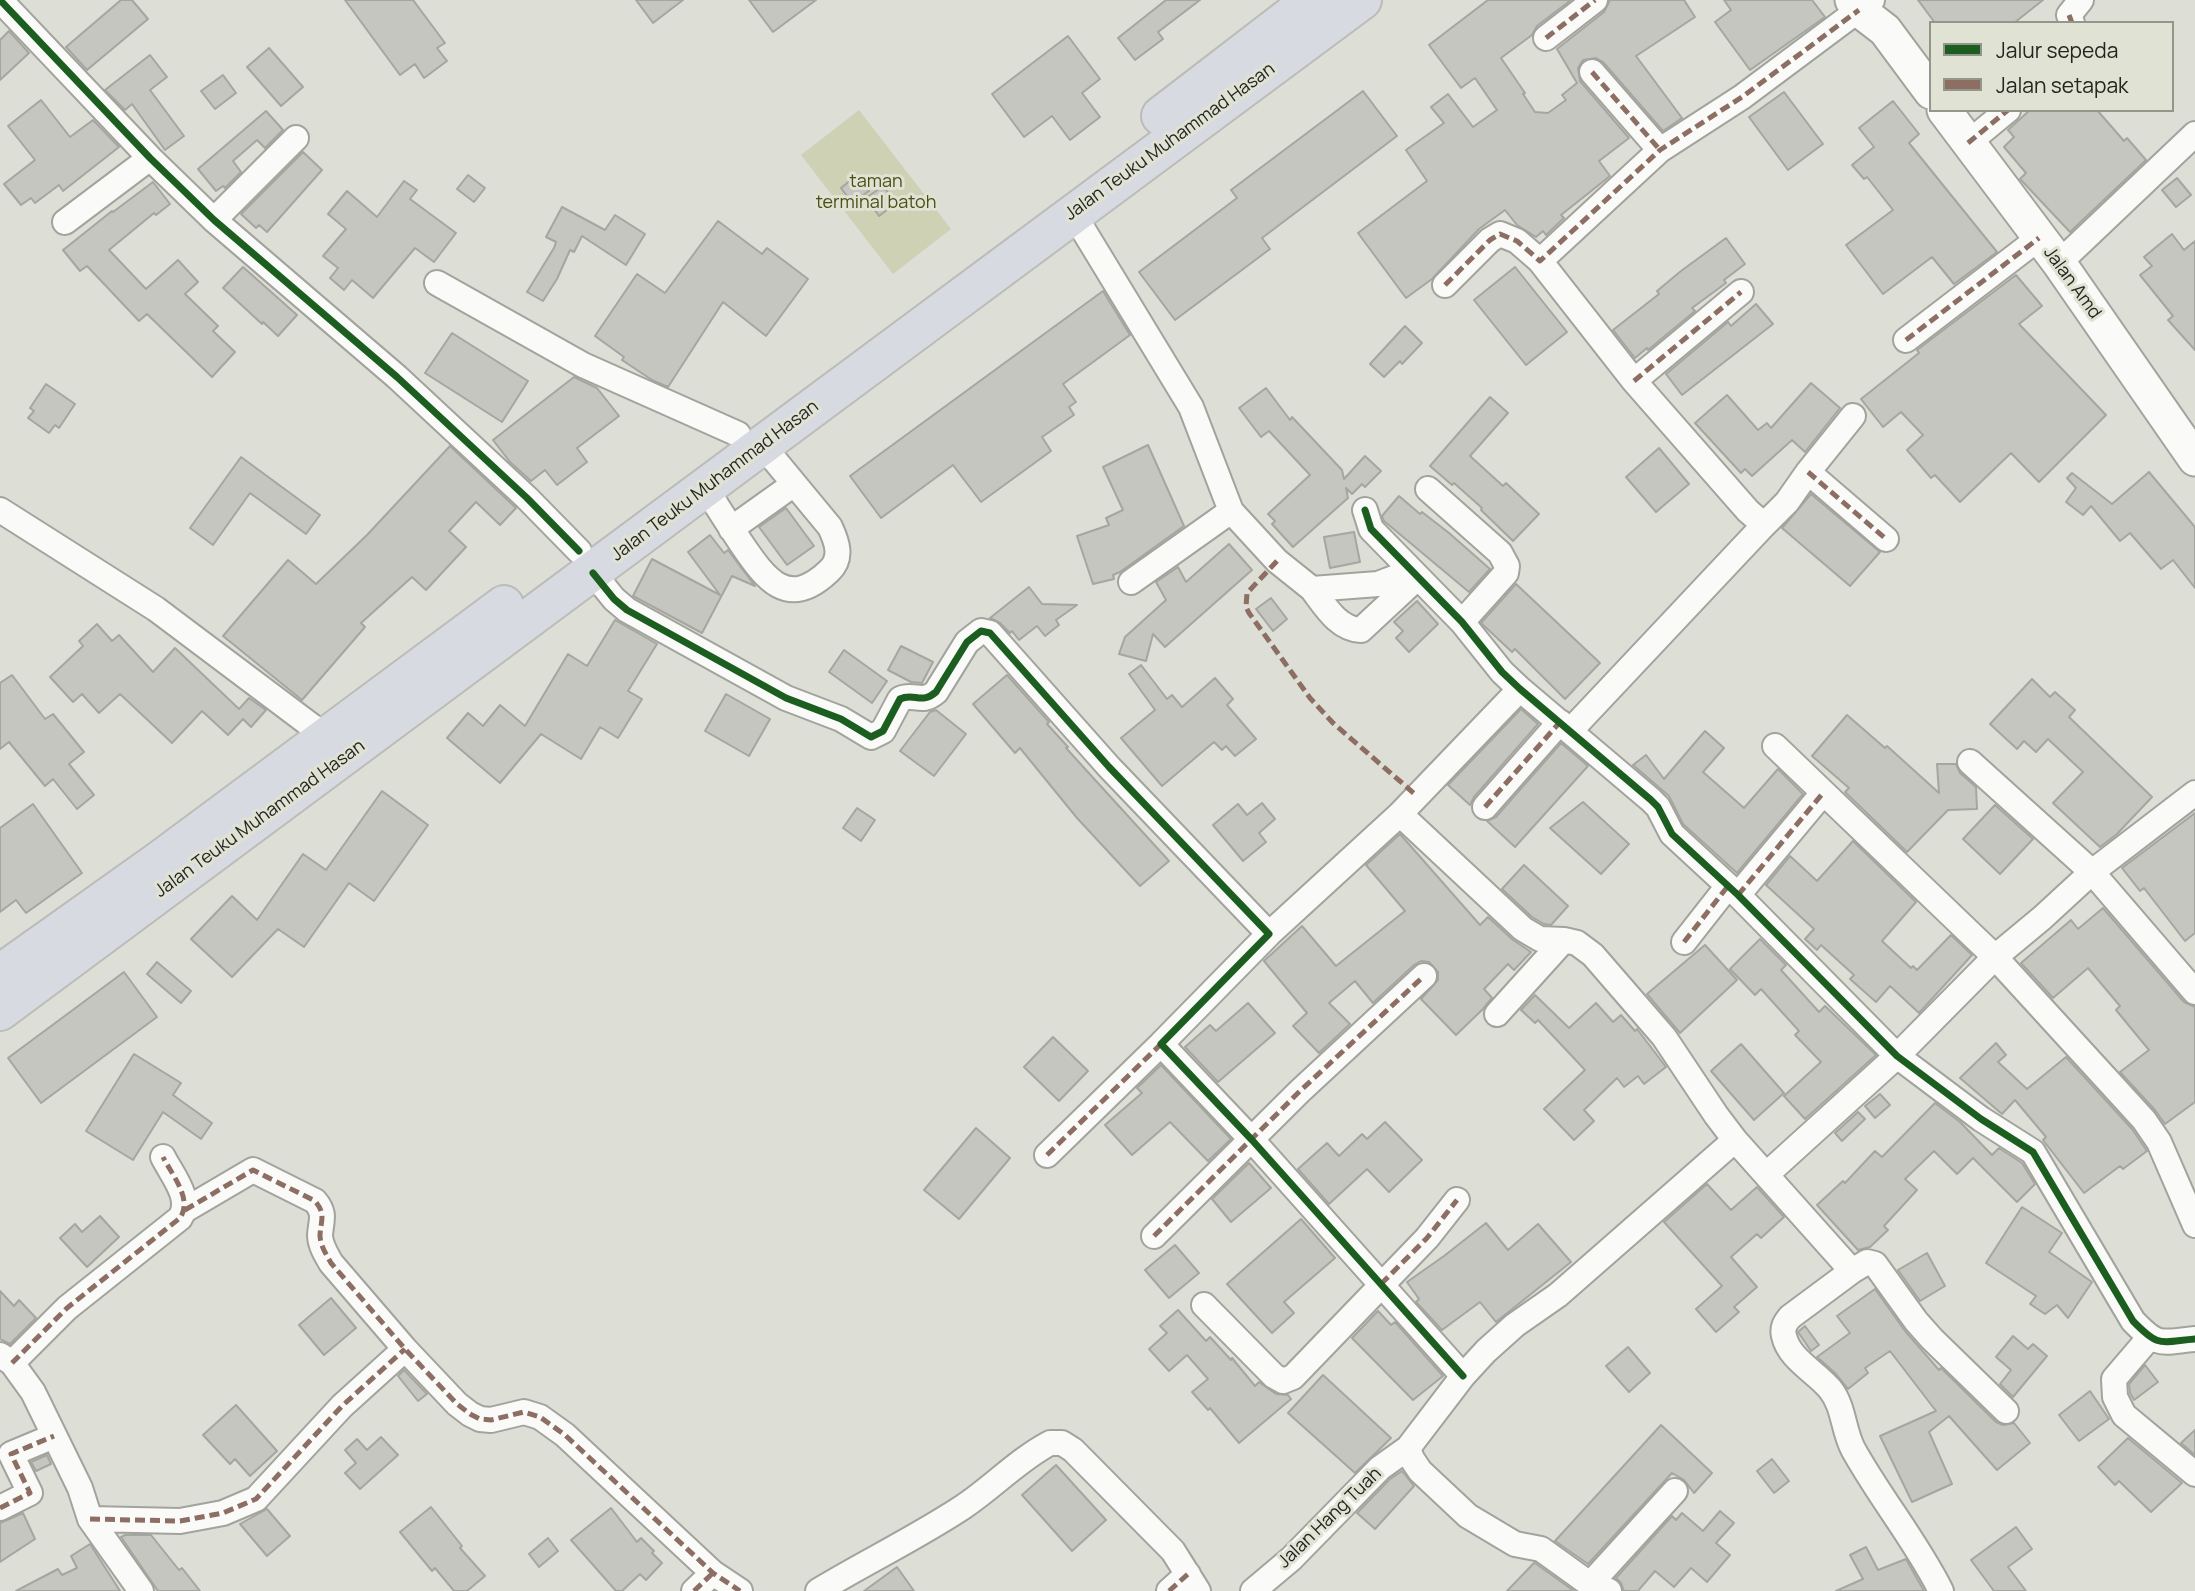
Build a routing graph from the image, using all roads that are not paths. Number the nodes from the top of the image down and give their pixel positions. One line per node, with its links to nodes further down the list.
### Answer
1 (0, 0): 17 (street)
2 (1312, 0): 18 (highway, Jalan Teuku Muhammad Hasan)
3 (1362, 0): 18 (highway, Jalan Teuku Muhammad Hasan)
4 (1595, 0): 8 (street)
5 (2081, 0): 7 (street)
6 (1869, 8): 10 (street); 16 (street)
7 (2071, 21)
8 (1546, 38)
9 (1592, 72): 16 (street)
10 (1929, 89)
11 (1945, 112): 15 (street, Jalan Amd)
12 (2006, 112): 15 (street)
13 (2195, 134): 21 (street)
14 (296, 138): 19 (street)
15 (1968, 143): 21 (street, Jalan Amd)
16 (1660, 150): 22 (street)
17 (149, 158): 19 (street); 20 (street)
18 (1054, 218): 29 (highway, Jalan Teuku Muhammad Hasan); 37 (street)
19 (214, 220): 41 (street)
20 (65, 222)
21 (2049, 251): 26 (street); 30 (street, Jalan Amd)
22 (1540, 261): 24 (street); 27 (street)
23 (437, 283): 29 (street)
24 (1445, 285)
25 (1741, 292): 27 (street)
26 (1906, 340)
27 (1634, 380): 38 (street)
28 (1853, 416): 31 (street)
29 (750, 440): 32 (street); 33 (highway, Jalan Teuku Muhammad Hasan); 41 (highway, Jalan Teuku Muhammad Hasan)
30 (2195, 459)
31 (1808, 472): 38 (street); 40 (street)
32 (794, 484): 39 (street); 39 (street)
33 (706, 488): 39 (street); 41 (highway, Jalan Teuku Muhammad Hasan)
34 (1428, 489): 45 (street)
35 (0, 510): 48 (street)
36 (1365, 510): 42 (street)
37 (1231, 511): 43 (street); 44 (street)
38 (1764, 525): 47 (street)
39 (731, 529)
40 (1886, 539)
41 (586, 562): 48 (highway, Jalan Teuku Muhammad Hasan); 54 (highway, Jalan Teuku Muhammad Hasan); 58 (street)
42 (1415, 574): 44 (street); 44 (street); 45 (street)
43 (1130, 582)
44 (1312, 589)
45 (1462, 622): 46 (street)
46 (1520, 689): 47 (street); 55 (street)
47 (1565, 726): 53 (street); 57 (street)
48 (324, 736): 54 (highway, Jalan Teuku Muhammad Hasan)
49 (1775, 746): 51 (street)
50 (1970, 762): 56 (street)
51 (1823, 793): 57 (street); 61 (street)
52 (2195, 793): 56 (street)
53 (1485, 807)
54 (247, 812): 62 (highway, Jalan Teuku Muhammad Hasan); 65 (highway, Jalan Teuku Muhammad Hasan)
55 (1400, 814): 58 (street); 59 (street)
56 (2092, 872): 61 (street); 64 (street)
57 (1733, 891): 60 (street); 68 (street)
58 (1269, 934): 67 (street)
59 (1564, 940): 66 (street); 70 (street)
60 (1684, 942)
61 (1995, 957): 68 (street); 76 (street)
62 (0, 974)
63 (1424, 976): 69 (street)
64 (2195, 992)
65 (0, 1011)
66 (1497, 1014)
67 (1161, 1044): 69 (street); 71 (street)
68 (1897, 1056): 73 (street); 81 (street)
69 (1252, 1140): 77 (street); 79 (street)
70 (1735, 1140): 73 (street); 85 (street, Jalan Hang Tuah)
71 (1047, 1155)
72 (163, 1157): 75 (street)
73 (1767, 1174): 78 (street)
74 (1457, 1200): 79 (street)
75 (185, 1210): 83 (street); 84 (street)
76 (2195, 1225)
77 (1154, 1236)
78 (1852, 1271): 86 (street); 102 (street)
79 (1381, 1284): 80 (street); 85 (street)
80 (1204, 1305)
81 (2149, 1338): 82 (street); 89 (street)
82 (2195, 1339)
83 (405, 1349): 92 (street); 93 (street)
84 (6, 1359): 87 (street)
85 (1463, 1377): 88 (street, Jalan Hang Tuah)
86 (2006, 1411)
87 (54, 1436): 91 (street); 92 (street)
88 (1408, 1448): 95 (street); 101 (street, Jalan Hang Tuah)
89 (2195, 1474)
90 (1675, 1491): 95 (street)
91 (0, 1508)
92 (90, 1519): 96 (street)
93 (713, 1573): 97 (street); 98 (street)
94 (1193, 1582): 99 (street); 100 (street)
95 (1590, 1586)
96 (141, 1591)
97 (694, 1591)
98 (740, 1591)
99 (818, 1591)
100 (1169, 1591)
101 (1254, 1591)
102 (1941, 1591)

